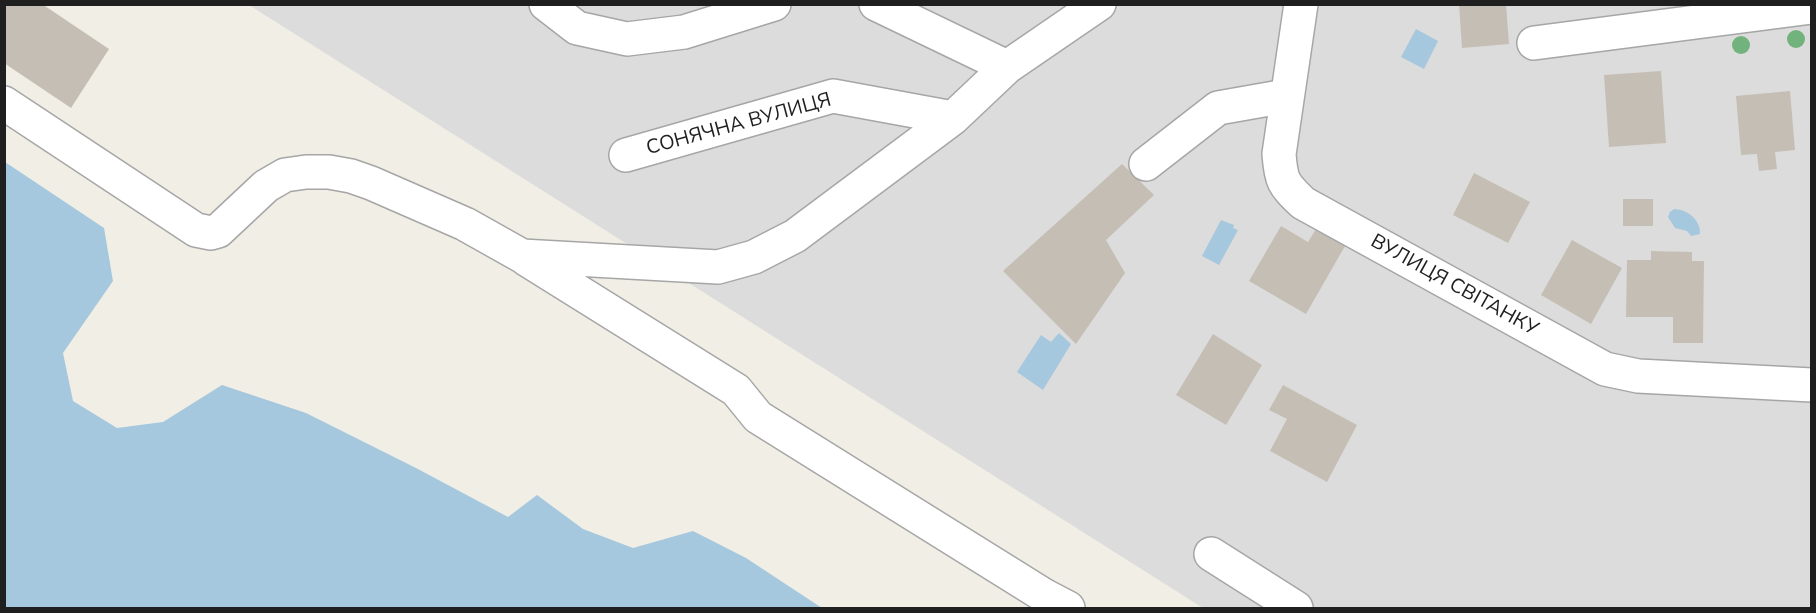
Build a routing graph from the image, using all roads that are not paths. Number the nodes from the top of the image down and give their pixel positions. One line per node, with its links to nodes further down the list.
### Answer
1 (546, 4): 2 (street)
2 (774, 4)
3 (876, 4): 8 (street)
4 (1099, 4): 8 (street)
5 (1301, 4): 9 (street, ВУЛИЦЯ СВІТАНКУ)
6 (1812, 7): 7 (street)
7 (1534, 43)
8 (1007, 67): 11 (street)
9 (1286, 96): 13 (street); 15 (street, ВУЛИЦЯ СВІТАНКУ)
10 (4, 103): 14 (street)
11 (953, 118): 12 (street, СОНЯЧНА ВУЛИЦЯ); 14 (street)
12 (626, 155)
13 (1146, 164)
14 (522, 256): 17 (street)
15 (1812, 385)
16 (1211, 554): 18 (street)
17 (1068, 609)
18 (1296, 609)

